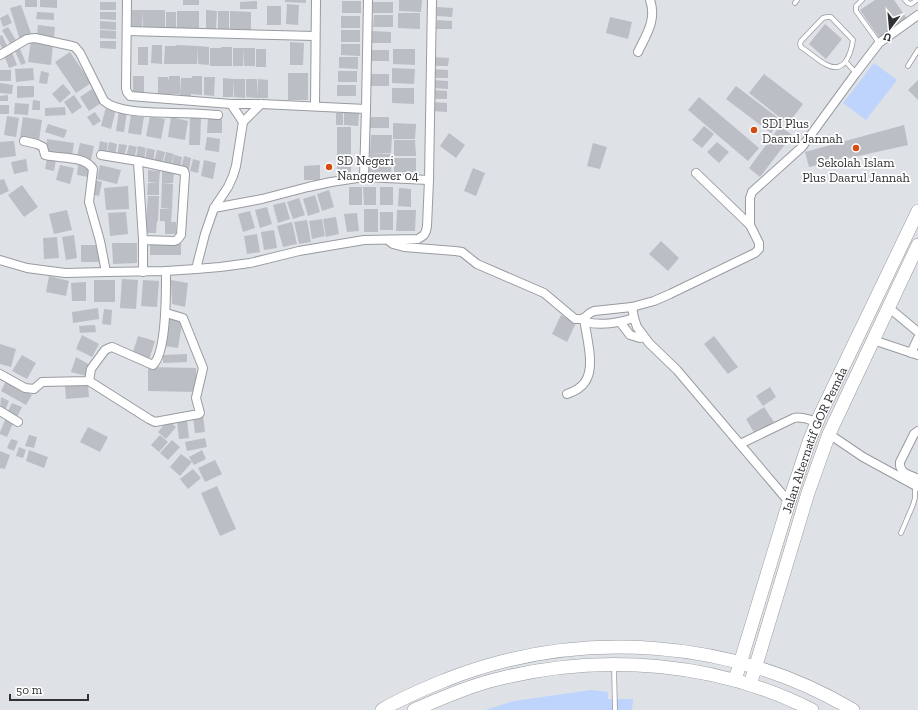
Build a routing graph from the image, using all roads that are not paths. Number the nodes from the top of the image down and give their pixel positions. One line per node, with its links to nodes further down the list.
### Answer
1 (128, 0): 10 (street)
2 (316, 0): 11 (street)
3 (368, 0): 22 (street)
4 (432, 0): 30 (street)
5 (650, 0): 14 (street)
6 (862, 0): 12 (lane)
7 (905, 0): 8 (lane)
8 (917, 0)
9 (918, 15): 12 (street)
10 (127, 31): 11 (street); 19 (street)
11 (315, 36): 21 (street)
12 (879, 43): 18 (street)
13 (918, 50): 17 (lane)
14 (638, 52)
15 (0, 55): 23 (street)
16 (846, 62): 16 (lane); 18 (lane)
17 (908, 66)
18 (856, 73): 33 (street)
19 (231, 104): 20 (street); 24 (street)
20 (261, 104): 21 (street); 24 (street)
21 (315, 106): 22 (street)
22 (366, 109): 29 (street)
23 (218, 115)
24 (243, 122): 31 (street)
25 (24, 141): 40 (street)
26 (101, 155): 27 (street)
27 (138, 161): 35 (street); 35 (street)
28 (696, 173): 33 (street)
29 (364, 177): 30 (street); 31 (street)
30 (429, 180): 34 (street)
31 (214, 208): 38 (street)
32 (918, 211): 58 (main road, Jalan Alternatif GOR Pemda)
33 (750, 225): 42 (street)
34 (387, 239): 38 (street); 46 (street)
35 (143, 240): 41 (street)
36 (918, 245): 43 (main road, Jalan Alternatif GOR Pemda)
37 (0, 260): 40 (street)
38 (196, 269): 39 (street)
39 (166, 271): 41 (street); 44 (street)
40 (106, 272): 41 (street)
41 (143, 272)
42 (632, 307): 45 (street); 46 (street)
43 (888, 307): 48 (street); 51 (main road, Jalan Alternatif GOR Pemda)
44 (166, 313): 54 (street); 54 (street)
45 (634, 318): 47 (street); 49 (street)
46 (581, 320): 47 (street); 55 (street)
47 (620, 322): 49 (street)
48 (918, 332)
49 (644, 337): 61 (street)
50 (918, 338): 52 (street)
51 (873, 340): 52 (street); 60 (main road, Jalan Alternatif GOR Pemda)
52 (915, 354)
53 (0, 374): 54 (street)
54 (89, 381)
55 (567, 394)
56 (0, 411): 57 (street)
57 (18, 422)
58 (817, 422): 61 (street); 63 (main road, Jalan Alternatif GOR Pemda)
59 (918, 430): 62 (street)
60 (829, 434): 62 (street); 67 (main road, Jalan Alternatif GOR Pemda)
61 (740, 444): 63 (street)
62 (917, 484): 64 (lane)
63 (789, 502): 65 (main road, Jalan Alternatif GOR Pemda)
64 (900, 533)
65 (740, 663): 67 (main road); 68 (main road, Jalan Alternatif GOR Pemda); 70 (main road)
66 (614, 664): 68 (main road); 71 (main road); 72 (lane)
67 (755, 667): 69 (main road, Jalan Alternatif GOR Pemda); 74 (main road)
68 (735, 680): 69 (main road)
69 (750, 685): 73 (main road)
70 (382, 710)
71 (414, 710)
72 (615, 710)
73 (812, 710)
74 (854, 710)

